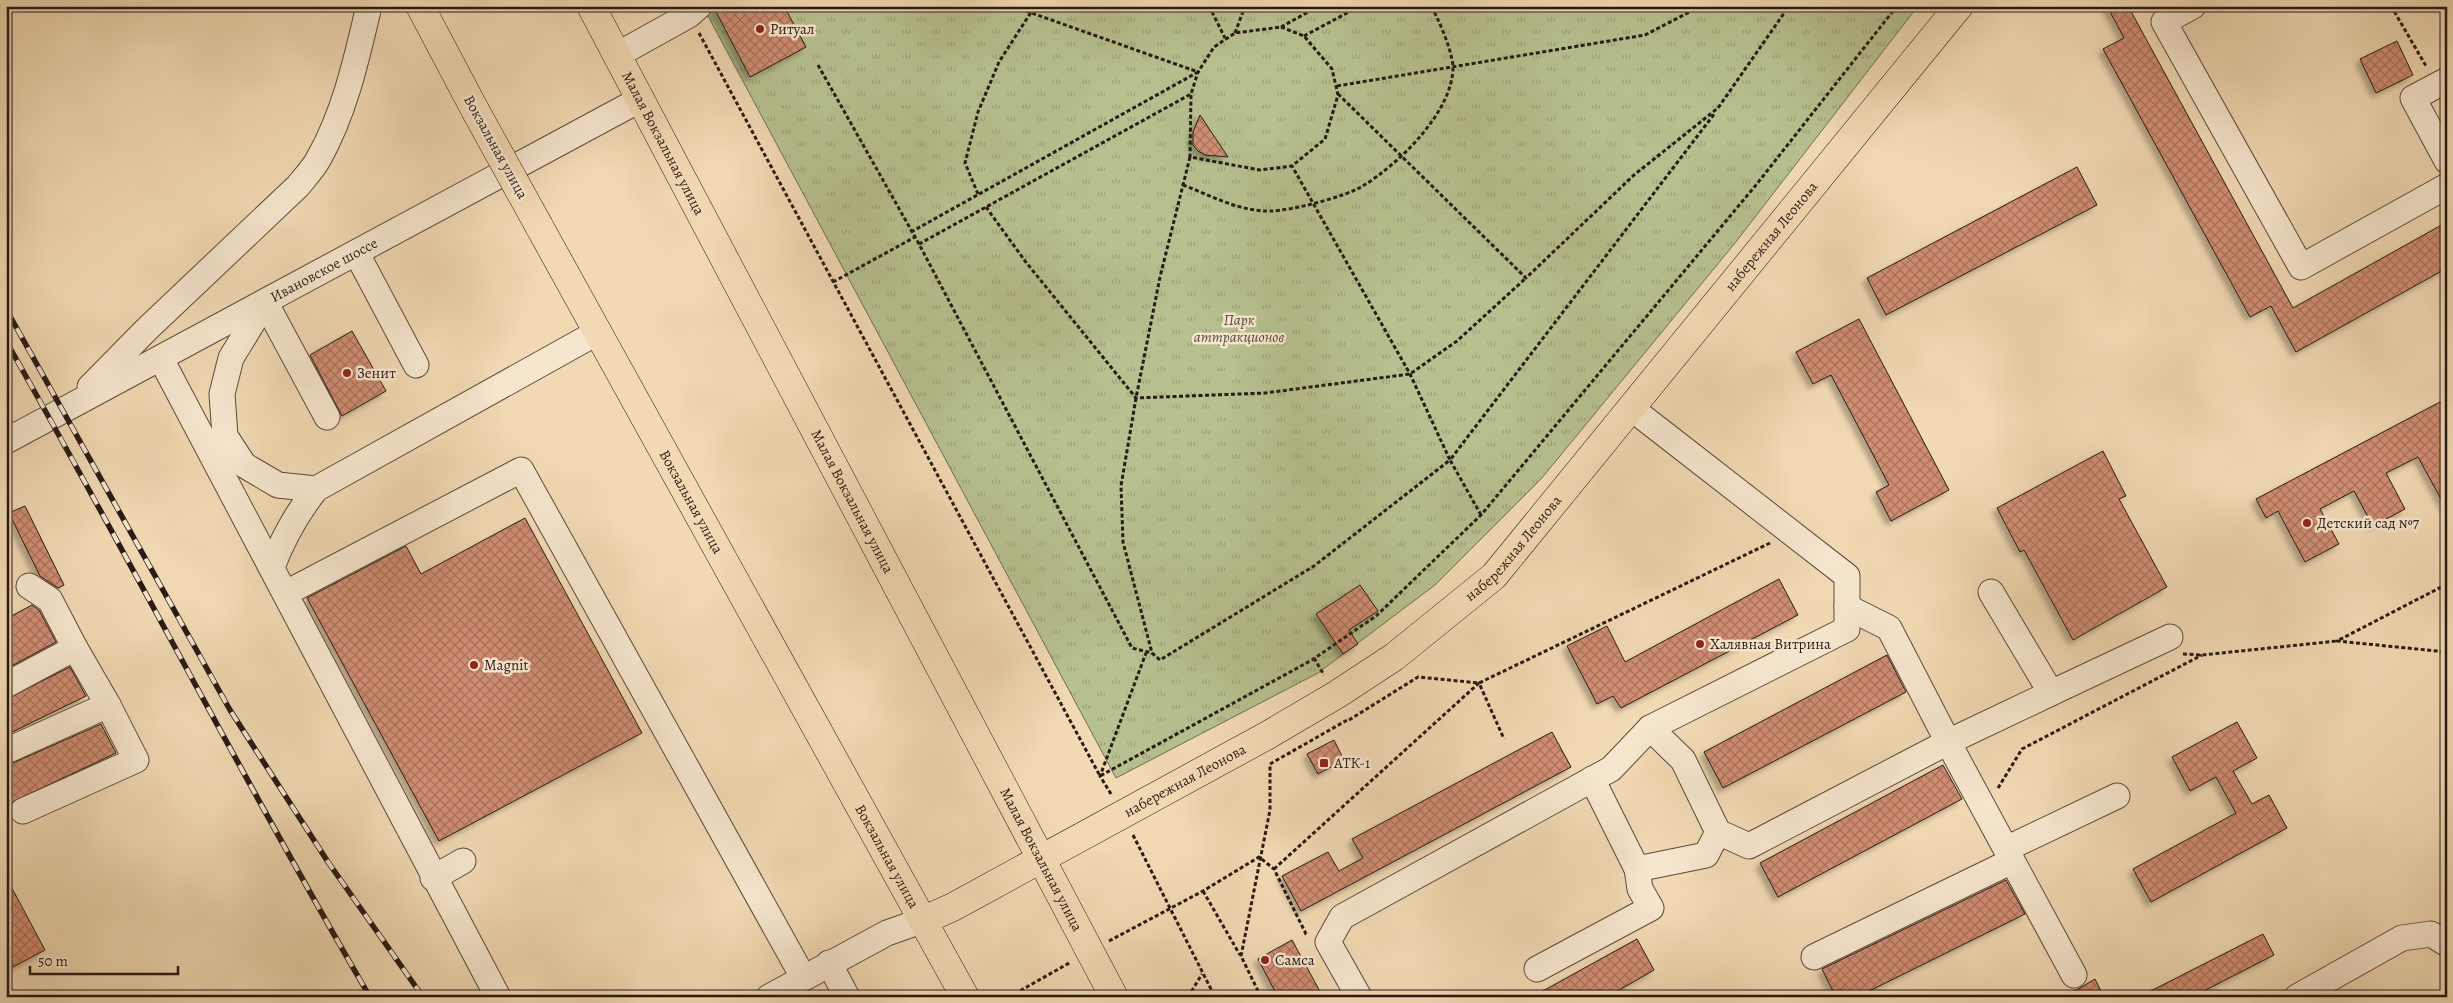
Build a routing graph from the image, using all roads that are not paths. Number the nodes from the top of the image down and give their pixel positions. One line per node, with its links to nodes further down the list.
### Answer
1 (369, 6): 17 (street)
2 (420, 6): 14 (main road, Вокзальная улица, bridge)
3 (591, 6): 7 (main road, Малая Вокзальная улица)
4 (1959, 6): 18 (main road, набережная Леонова)
5 (2193, 6): 11 (street)
6 (694, 11): 7 (street)
7 (617, 56): 9 (main road, Малая Вокзальная улица)
8 (2442, 83): 10 (street)
9 (641, 99): 12 (street, Ивановское шоссе); 40 (main road, Малая Вокзальная улица)
10 (2447, 161)
11 (2447, 186)
12 (357, 254): 13 (street, Ивановское шоссе); 16 (street)
13 (265, 302): 15 (street, Ивановское шоссе); 19 (street); 21 (street)
14 (598, 332): 21 (street); 44 (main road, Вокзальная улица)
15 (161, 359): 17 (street, Ивановское шоссе); 22 (street)
16 (416, 365)
17 (74, 403): 20 (street, Ивановское шоссе)
18 (1631, 408): 26 (street); 40 (main road, набережная Леонова)
19 (327, 417)
20 (6, 442)
21 (316, 489): 22 (street)
22 (272, 567): 25 (street)
23 (29, 586): 28 (street)
24 (1991, 592): 30 (street)
25 (286, 593): 43 (street); 50 (street)
26 (1847, 607): 32 (street); 33 (street)
27 (2172, 645): 30 (street)
28 (75, 648): 29 (street); 31 (street)
29 (6, 686)
30 (2051, 693): 33 (street)
31 (108, 705): 34 (street); 37 (street)
32 (1650, 728): 35 (street); 38 (street)
33 (1948, 742): 38 (street); 39 (street)
34 (6, 751)
35 (1592, 779): 42 (street); 56 (street)
36 (2117, 796): 39 (street)
37 (23, 812)
38 (1718, 832): 42 (street)
39 (2009, 855): 46 (street); 49 (street)
40 (1040, 859): 44 (main road, набережная Леонова); 55 (main road, Малая Вокзальная улица)
41 (463, 861): 43 (street)
42 (1637, 868): 48 (street)
43 (433, 878): 51 (street)
44 (924, 920): 47 (street); 54 (main road, Вокзальная улица)
45 (2447, 944): 57 (street)
46 (1814, 957)
47 (829, 963): 50 (street); 53 (street)
48 (1537, 968)
49 (2074, 975)
50 (803, 977): 52 (street)
51 (498, 997)
52 (768, 997)
53 (848, 997)
54 (965, 997)
55 (1114, 997)
56 (1360, 997)
57 (2297, 997)

